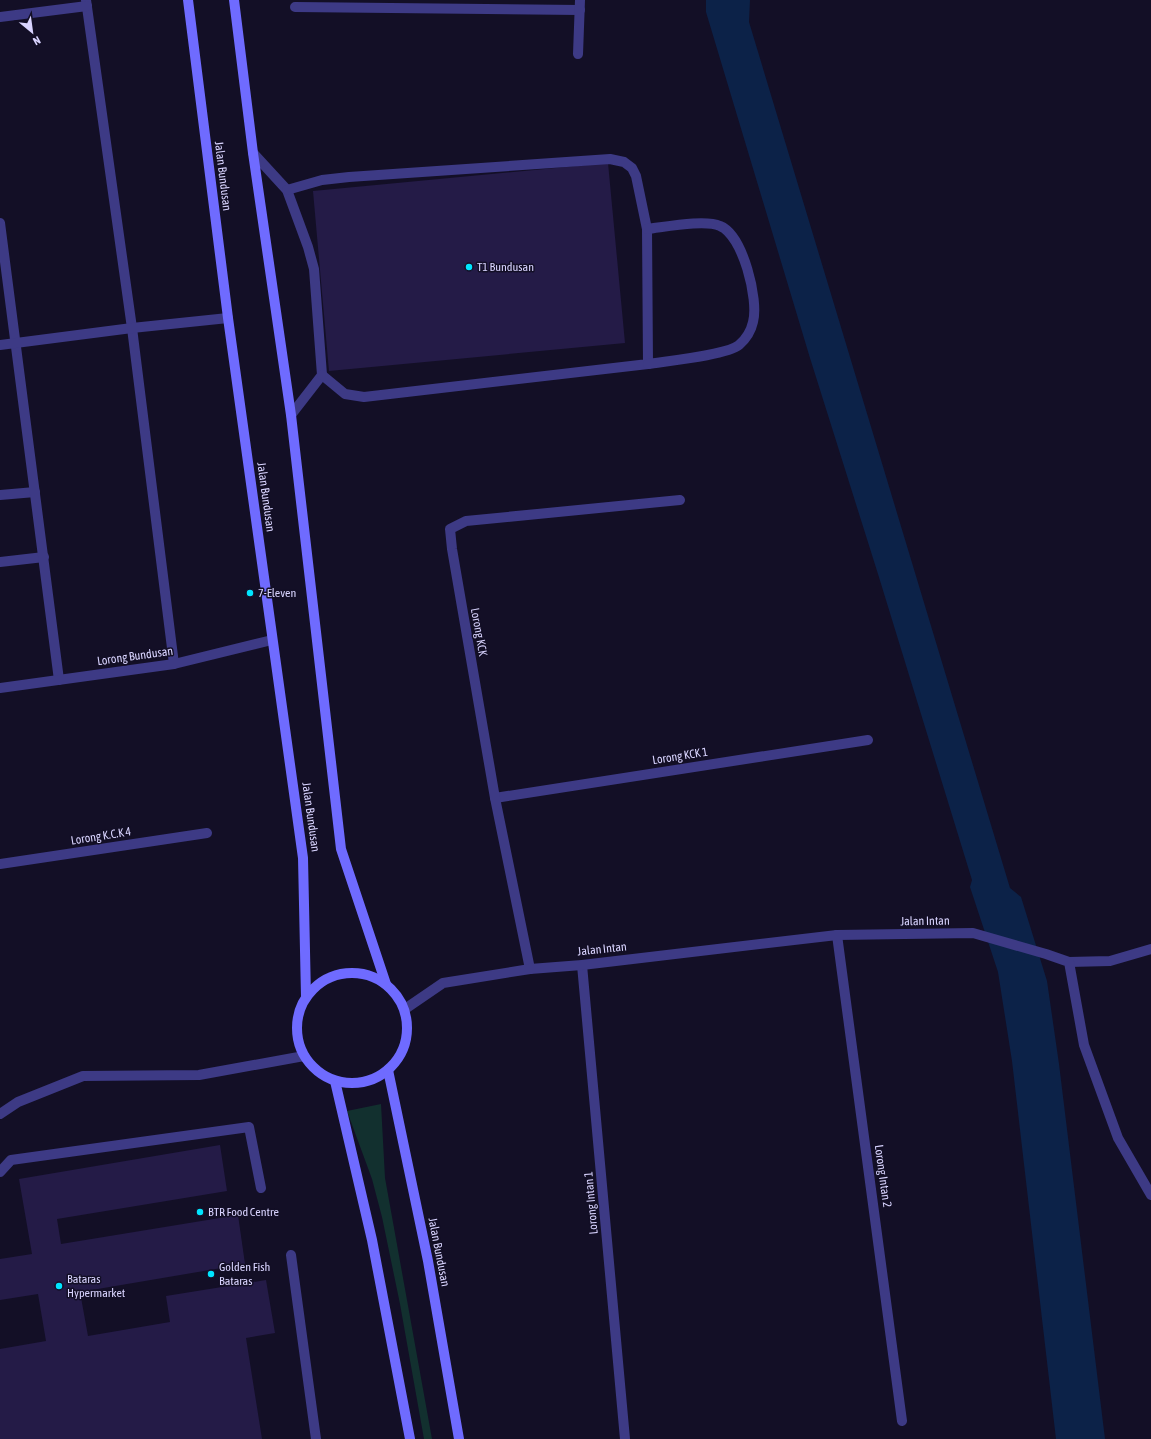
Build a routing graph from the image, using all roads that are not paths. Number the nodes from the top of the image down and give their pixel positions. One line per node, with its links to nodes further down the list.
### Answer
1 (188, 0): 12 (main road, Jalan Bundusan)
2 (234, 0): 8 (main road)
3 (86, 3): 6 (street); 13 (street)
4 (580, 5): 5 (street); 7 (street)
5 (295, 7)
6 (0, 17)
7 (578, 54)
8 (253, 153): 9 (street); 18 (main road)
9 (287, 190): 11 (street); 17 (street)
10 (0, 223): 14 (street)
11 (648, 229): 16 (street); 16 (street)
12 (228, 318): 13 (street); 24 (main road, Jalan Bundusan)
13 (132, 328): 14 (street); 25 (street)
14 (16, 343): 15 (street); 19 (street)
15 (0, 345)
16 (648, 364): 17 (street)
17 (322, 375): 18 (street)
18 (291, 415): 37 (main road)
19 (35, 492): 20 (street); 22 (street)
20 (0, 495)
21 (680, 500): 29 (street, Lorong KCK)
22 (44, 557): 23 (street); 26 (street)
23 (0, 562)
24 (272, 640): 25 (street, Lorong Bundusan); 38 (main road, Jalan Bundusan)
25 (174, 664): 26 (street, Lorong Bundusan)
26 (60, 680): 27 (street, Lorong Bundusan)
27 (0, 688)
28 (868, 740): 29 (street, Lorong KCK 1)
29 (495, 798): 36 (street, Lorong KCK)
30 (207, 833): 31 (street, Lorong K.C.K 4)
31 (0, 864)
32 (837, 935): 34 (street, Jalan Intan); 35 (street, Jalan Intan); 48 (street, Lorong Intan 2)
33 (1151, 949): 34 (street)
34 (1069, 962): 46 (street)
35 (582, 965): 36 (street, Jalan Intan); 52 (street, Lorong Intan 1)
36 (530, 968): 39 (street, Jalan Intan)
37 (386, 984): 38 (main road); 39 (main road)
38 (306, 998): 40 (main road)
39 (404, 1009): 41 (main road)
40 (304, 1056): 42 (main road); 43 (street)
41 (388, 1070): 42 (main road); 51 (main road, Jalan Bundusan)
42 (335, 1081): 50 (main road)
43 (0, 1114)
44 (0, 1172): 45 (street)
45 (261, 1188)
46 (1151, 1195)
47 (291, 1255): 49 (street)
48 (902, 1421)
49 (316, 1439)
50 (410, 1439)
51 (459, 1439)
52 (625, 1439)

